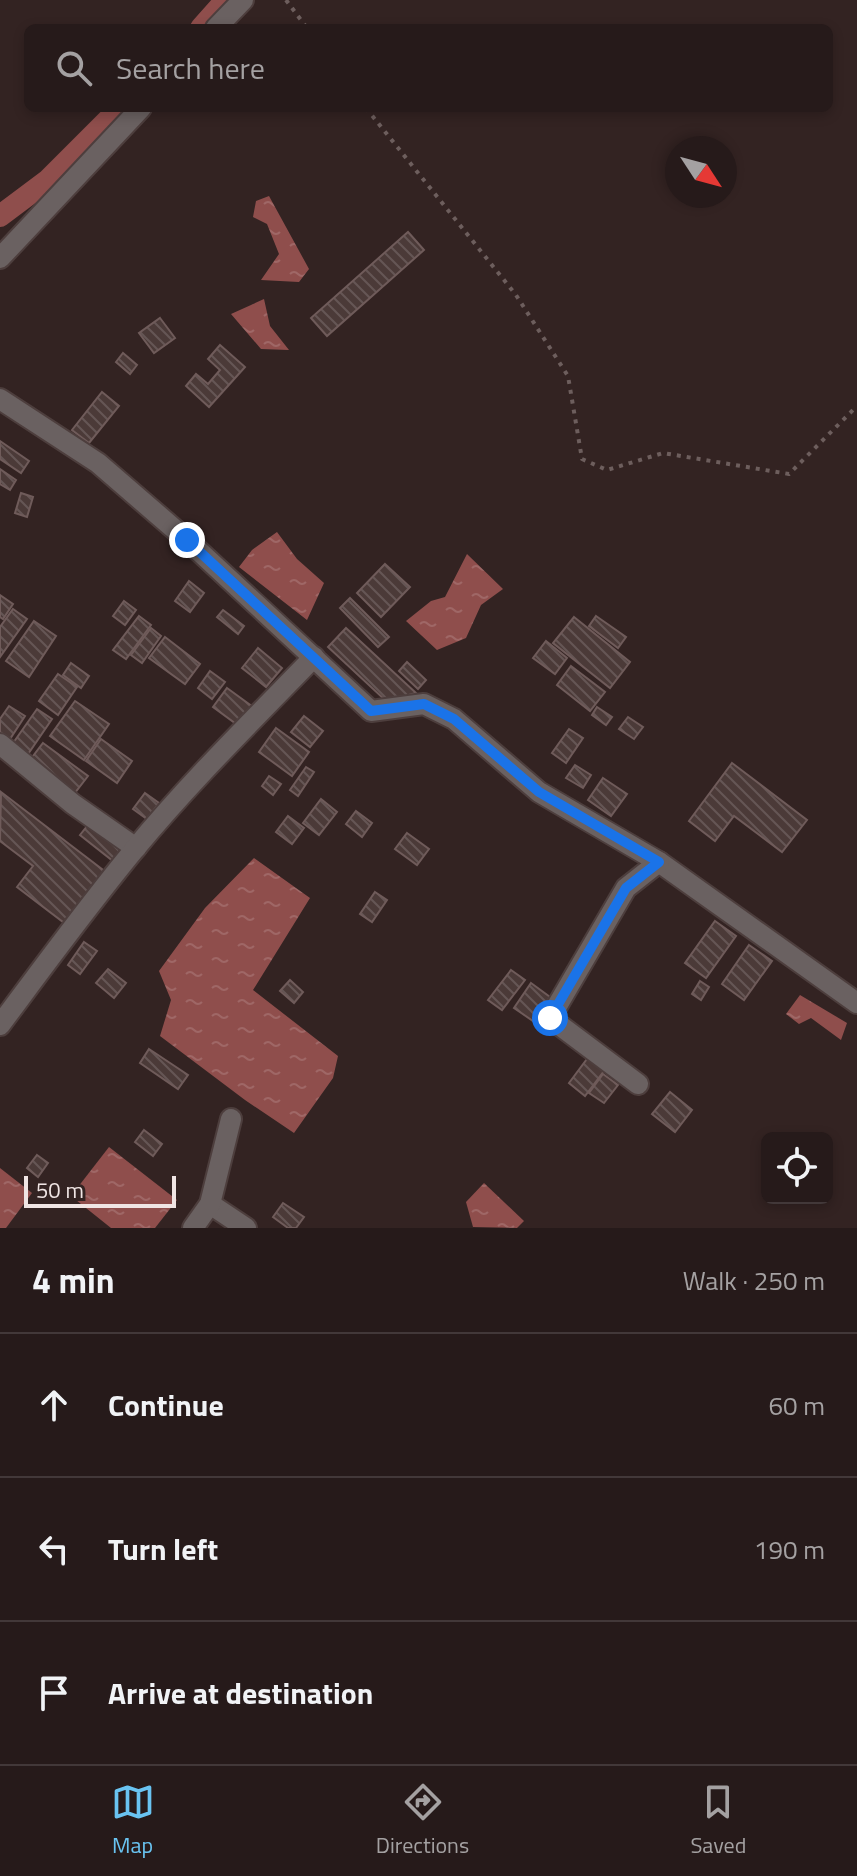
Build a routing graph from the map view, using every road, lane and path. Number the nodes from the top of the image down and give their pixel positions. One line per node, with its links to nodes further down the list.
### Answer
1 (243, 0): 3 (street)
2 (286, 0): 4 (path)
3 (220, 24)
4 (304, 24)
5 (137, 112): 7 (street)
6 (369, 112): 9 (path)
7 (0, 258)
8 (0, 399): 10 (street)
9 (857, 406)
10 (314, 657): 12 (street); 13 (street)
11 (0, 744): 12 (street)
12 (136, 848): 15 (street)
13 (659, 862): 14 (street); 16 (street)
14 (857, 1003)
15 (0, 1025)
16 (638, 1084)
17 (231, 1119): 18 (street)
18 (210, 1204): 19 (street); 20 (street)
19 (193, 1228)
20 (246, 1228)

